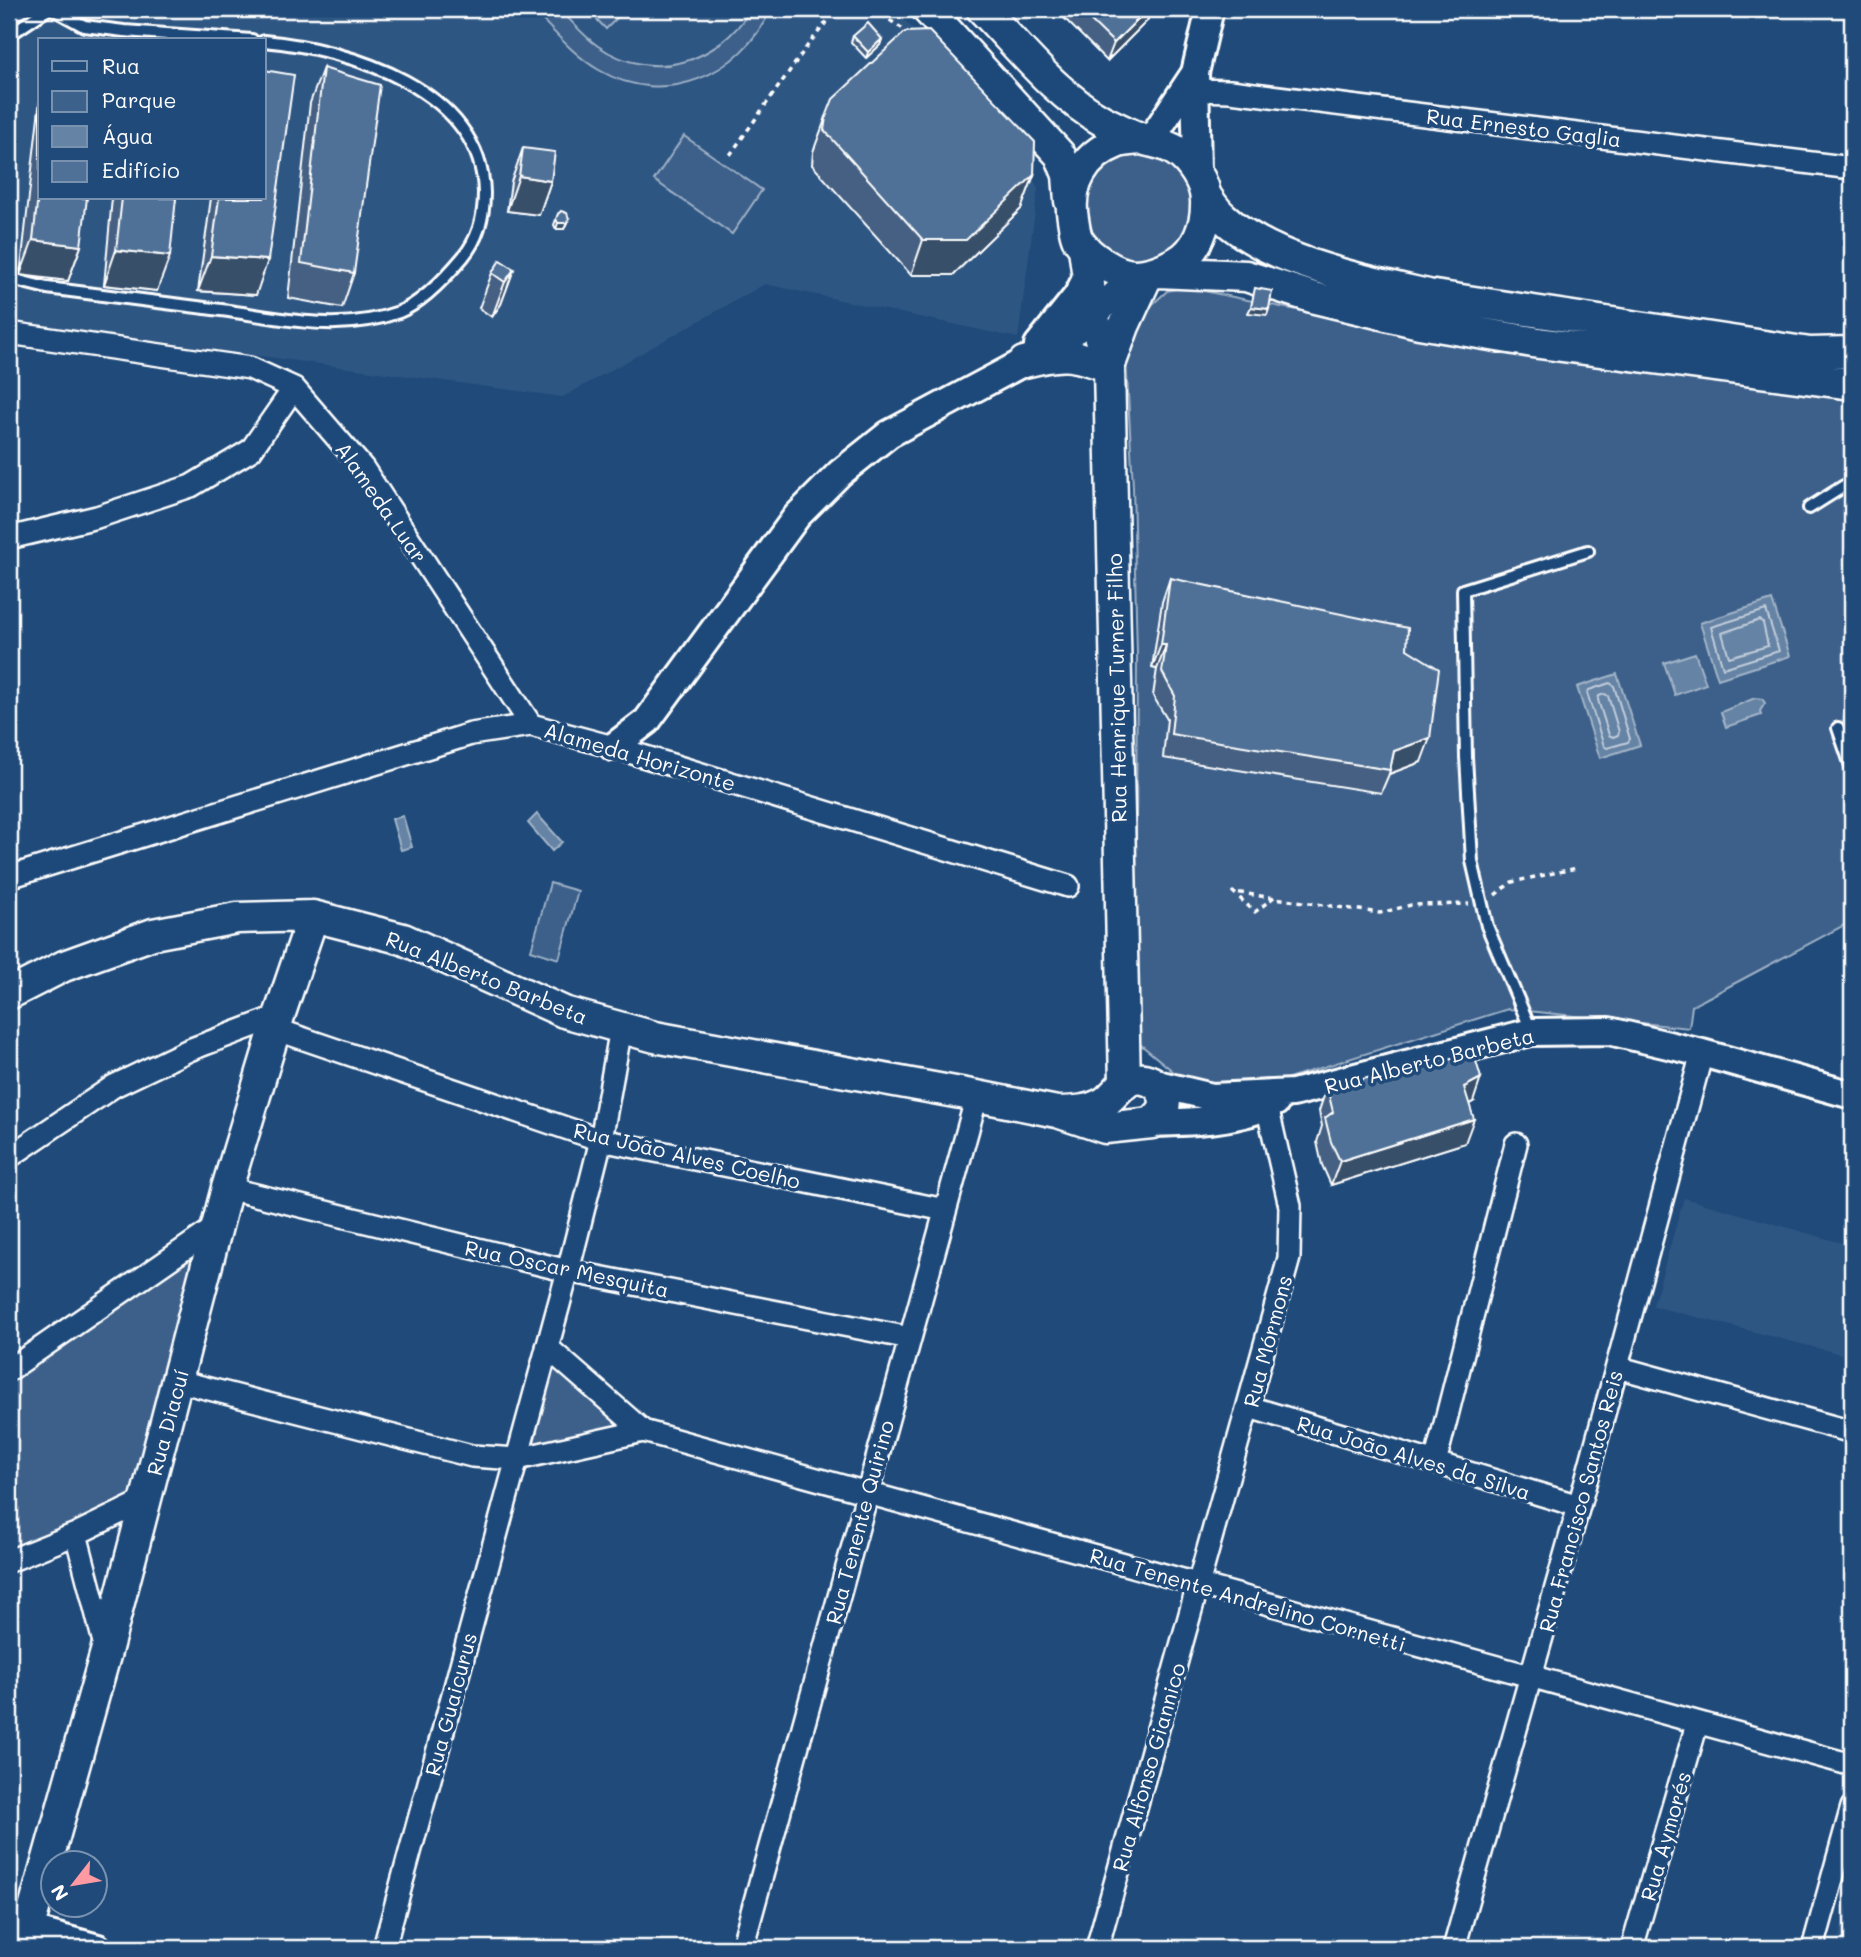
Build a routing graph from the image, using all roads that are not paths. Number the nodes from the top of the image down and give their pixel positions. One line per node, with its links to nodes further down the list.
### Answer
1 (51, 9): 5 (lane); 6 (lane)
2 (927, 9): 12 (main road)
3 (982, 9): 9 (main road)
4 (1210, 9): 8 (street)
5 (9, 35)
6 (224, 38)
7 (266, 41): 14 (lane)
8 (1195, 82): 9 (street); 10 (street, Rua Ernesto Gaglia); 11 (street)
9 (1146, 140): 11 (main road); 12 (main road)
10 (1852, 167)
11 (1201, 184): 15 (main road); 18 (main road)
12 (1071, 206): 13 (main road)
13 (1086, 261): 15 (main road); 16 (main road, Rua Henrique Turner Filho); 19 (street)
14 (9, 268)
15 (1147, 274): 16 (street); 20 (main road, Rua Henrique Turner Filho); 21 (main road)
16 (1093, 316): 19 (street); 20 (main road, Rua Henrique Turner Filho)
17 (9, 333): 22 (street, Alameda Luar)
18 (1852, 352)
19 (1024, 362): 20 (main road); 29 (street)
20 (1109, 367): 35 (main road, Rua Henrique Turner Filho)
21 (1852, 384)
22 (294, 388): 25 (street); 27 (street, Alameda Luar)
23 (1852, 487): 24 (lane)
24 (1809, 508)
25 (9, 538)
26 (1588, 551): 38 (lane)
27 (531, 725): 29 (street, Alameda Horizonte); 31 (street, Alameda Horizonte)
28 (1838, 728): 30 (lane)
29 (613, 747): 32 (street, Alameda Horizonte)
30 (1852, 769)
31 (9, 877)
32 (1068, 886)
33 (313, 916): 34 (main road, Rua Alberto Barbeta); 36 (main road, Rua Diacuí); 37 (main road, Rua Alberto Barbeta)
34 (9, 994)
35 (1124, 1008): 40 (main road); 41 (main road, Rua Henrique Turner Filho)
36 (277, 1022): 47 (street, Rua João Alves Coelho); 49 (street); 50 (main road, Rua Diacuí)
37 (621, 1028): 43 (main road, Rua Alberto Barbeta); 47 (street, Rua Guaicurus)
38 (1531, 1032): 39 (street, Rua Alberto Barbeta); 44 (street, Rua Alberto Barbeta)
39 (1702, 1053): 42 (street, Rua Alberto Barbeta); 56 (street, Rua Francisco Santos Reis)
40 (1156, 1084): 41 (main road); 44 (street); 46 (main road)
41 (1124, 1085): 45 (main road); 46 (main road)
42 (1852, 1095)
43 (976, 1096): 45 (main road, Rua Alberto Barbeta); 51 (street, Rua Tenente Quirino)
44 (1266, 1100): 46 (street); 59 (street, Rua Mórmons)
45 (1057, 1112): 46 (main road)
46 (1144, 1124)
47 (601, 1140): 51 (street, Rua João Alves Coelho); 53 (street, Rua Guaicurus)
48 (1516, 1144): 63 (street)
49 (9, 1157)
50 (227, 1188): 52 (main road, Rua Diacuí); 53 (street, Rua Oscar Mesquita)
51 (945, 1210): 54 (street, Rua Tenente Quirino)
52 (219, 1225): 57 (street); 58 (main road, Rua Diacuí)
53 (568, 1271): 54 (street, Rua Oscar Mesquita); 55 (street, Rua Guaicurus)
54 (910, 1338): 64 (street, Rua Tenente Quirino)
55 (547, 1347): 60 (street); 62 (street, Rua Guaicurus)
56 (1617, 1367): 61 (street); 66 (street, Rua Francisco Santos Reis)
57 (9, 1370)
58 (178, 1381): 62 (street); 65 (main road, Rua Diacuí)
59 (1249, 1407): 63 (street, Rua João Alves da Silva); 69 (street, Rua Mórmons)
60 (643, 1431): 62 (street); 64 (street, Rua Tenente Andrelino Cornetti)
61 (1852, 1432)
62 (517, 1459): 77 (street, Rua Guaicurus)
63 (1435, 1463): 66 (street, Rua João Alves da Silva)
64 (867, 1493): 69 (street, Rua Tenente Andrelino Cornetti); 78 (street, Rua Tenente Quirino)
65 (146, 1500): 67 (street); 70 (main road, Rua Diacuí)
66 (1579, 1506): 71 (street, Rua Francisco Santos Reis)
67 (76, 1534): 68 (street); 70 (street)
68 (9, 1561)
69 (1199, 1586): 71 (street, Rua Tenente Andrelino Cornetti); 79 (street, Rua Alfonso Giannico)
70 (106, 1652): 75 (main road, Rua Diacuí)
71 (1531, 1678): 72 (street, Rua Tenente Andrelino Cornetti); 80 (street, Rua Francisco Santos Reis)
72 (1697, 1724): 73 (street, Rua Tenente Andrelino Cornetti); 81 (street, Rua Aymorés)
73 (1852, 1765)
74 (1852, 1807): 82 (street)
75 (20, 1934): 76 (street)
76 (98, 1948)
77 (384, 1948)
78 (741, 1948)
79 (1097, 1948)
80 (1454, 1948)
81 (1632, 1948)
82 (1813, 1948)

